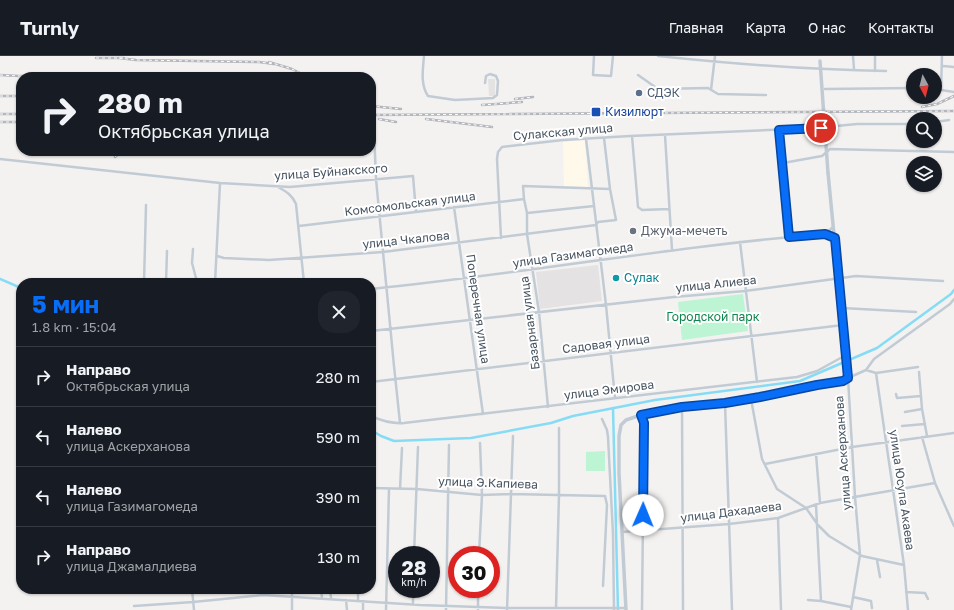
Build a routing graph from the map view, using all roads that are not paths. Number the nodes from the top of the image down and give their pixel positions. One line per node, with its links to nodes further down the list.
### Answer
1 (424, 56): 18 (street)
2 (594, 56): 3 (street)
3 (613, 56)
4 (658, 56): 10 (street)
5 (715, 56): 10 (street)
6 (820, 56): 53 (street, улица Аскерханова, bridge)
7 (853, 56): 13 (street)
8 (875, 56): 14 (street)
9 (942, 56): 11 (street)
10 (714, 62): 13 (street); 22 (street)
11 (943, 66): 12 (street); 17 (street)
12 (954, 68)
13 (854, 70): 14 (street)
14 (875, 71): 15 (street)
15 (886, 71)
16 (638, 75): 22 (street)
17 (942, 78)
18 (485, 83)
19 (906, 88): 20 (street)
20 (825, 89)
21 (942, 89): 23 (street)
22 (711, 90): 24 (street)
23 (954, 92)
24 (766, 95)
25 (949, 120): 26 (street)
26 (942, 121)
27 (906, 124): 28 (street, Сулакская улица)
28 (779, 130): 29 (street, Сулакская улица); 36 (street)
29 (665, 135): 30 (street, Сулакская улица); 47 (street)
30 (632, 136): 31 (street, Сулакская улица); 47 (street)
31 (604, 138): 32 (street, Сулакская улица); 41 (street)
32 (586, 139): 40 (street); 43 (street, Сулакская улица)
33 (954, 152): 36 (street)
34 (375, 156): 37 (street)
35 (0, 159): 38 (street, улица Буйнакского)
36 (783, 163): 56 (street)
37 (376, 178): 39 (street, улица Буйнакского); 48 (street, улица Буйнакского); 50 (street)
38 (220, 183): 39 (street, улица Буйнакского); 65 (street)
39 (276, 186): 52 (street)
40 (592, 189): 41 (street); 42 (street); 45 (street)
41 (610, 189): 51 (street, улица Чкалова)
42 (524, 199): 43 (street, Комсомольская улица); 49 (street)
43 (498, 203): 46 (street, Комсомольская улица); 57 (street)
44 (146, 206): 69 (street)
45 (594, 206): 49 (street); 51 (street)
46 (454, 207): 48 (street, Комсомольская улица); 60 (street, Поперечная улица)
47 (669, 209): 63 (street)
48 (416, 212): 50 (street, Комсомольская улица)
49 (527, 213): 54 (street, Базарная улица)
50 (380, 217): 52 (street, Комсомольская улица); 64 (street)
51 (596, 225): 54 (street, улица Чкалова); 67 (street)
52 (299, 226): 66 (street)
53 (833, 227): 55 (street); 58 (street, улица Аскерханова)
54 (527, 234): 57 (street, улица Чкалова); 68 (street, Базарная улица)
55 (825, 234): 56 (street, улица Газимагомеда); 58 (street, улица Газимагомеда)
56 (789, 237): 59 (street, улица Газимагомеда)
57 (501, 238): 60 (street, улица Чкалова)
58 (835, 238): 75 (street, улица Аскерханова)
59 (740, 242): 63 (street, улица Газимагомеда); 79 (street)
60 (459, 243): 64 (street, улица Чкалова); 74 (street, Поперечная улица)
61 (192, 249): 71 (street)
62 (167, 250): 70 (street)
63 (672, 250): 67 (street, улица Газимагомеда)
64 (383, 252): 66 (street, улица Чкалова); 77 (street)
65 (217, 256): 66 (street, улица Чкалова); 72 (street)
66 (302, 258): 73 (street)
67 (600, 260): 68 (street, улица Газимагомеда); 82 (street)
68 (533, 269): 74 (street, улица Газимагомеда); 84 (street, Базарная улица)
69 (144, 278)
70 (166, 278)
71 (196, 278)
72 (216, 278)
73 (304, 278)
74 (465, 278): 77 (street, улица Газимагомеда); 86 (street, Поперечная улица)
75 (839, 278): 76 (street, улица Алиева); 79 (street, улица Алиева); 83 (street, улица Аскерханова)
76 (943, 281)
77 (386, 287): 78 (street, улица Газимагомеда); 88 (street)
78 (376, 288)
79 (745, 291): 82 (street, улица Алиева); 90 (street)
80 (954, 299): 81 (street)
81 (953, 303): 96 (street)
82 (606, 305): 84 (street, улица Алиева); 91 (street)
83 (842, 308): 85 (street); 87 (street, улица Аскерханова)
84 (539, 312): 86 (street, улица Алиева); 93 (street, Базарная улица)
85 (916, 312)
86 (471, 321): 88 (street, улица Алиева); 95 (street, Поперечная улица)
87 (843, 325): 90 (street, Садовая улица); 92 (street, улица Аскерханова)
88 (390, 329): 89 (street, улица Алиева); 100 (street)
89 (376, 330)
90 (751, 335): 91 (street, Садовая улица); 102 (street)
91 (610, 353): 93 (street, Садовая улица); 105 (street)
92 (846, 356): 99 (street, улица Аскерханова); 102 (street, улица Эмирова)
93 (544, 361): 95 (street, Садовая улица); 108 (street, Базарная улица)
94 (918, 368): 98 (street)
95 (477, 369): 100 (street, Садовая улица); 112 (street, Поперечная улица)
96 (866, 370): 98 (street); 99 (street)
97 (919, 372): 104 (street)
98 (876, 373): 124 (street, улица Юсупа Акаева)
99 (848, 378): 106 (street); 128 (street, улица Аскерханова)
100 (396, 379): 101 (street, Садовая улица); 116 (street)
101 (376, 381)
102 (757, 382): 105 (street, улица Эмирова)
103 (896, 394): 104 (street)
104 (921, 396): 110 (street)
105 (615, 398): 108 (street, улица Эмирова)
106 (751, 398): 107 (street); 131 (street)
107 (725, 403): 109 (street); 147 (street)
108 (548, 407): 112 (street, улица Эмирова)
109 (682, 407): 113 (street); 150 (street)
110 (922, 409): 111 (street); 117 (street)
111 (905, 412)
112 (483, 414): 116 (street, улица Эмирова)
113 (641, 415): 151 (street); 152 (street)
114 (376, 418): 116 (street, улица Эмирова)
115 (602, 419): 188 (street)
116 (400, 423)
117 (925, 424): 118 (street); 122 (street)
118 (902, 426)
119 (559, 428): 141 (street)
120 (954, 433): 122 (street)
121 (513, 436): 139 (street)
122 (928, 436): 123 (street)
123 (922, 437): 124 (street); 132 (street)
124 (886, 442): 128 (street); 138 (street, улица Юсупа Акаева)
125 (480, 443): 140 (street)
126 (449, 445): 137 (street)
127 (418, 447): 136 (street)
128 (852, 447): 130 (street); 142 (street, улица Аскерханова)
129 (402, 448): 135 (street)
130 (816, 454): 131 (street); 143 (street)
131 (765, 464): 145 (street)
132 (935, 483): 138 (street, улица Дахадаева); 149 (street)
133 (376, 488): 134 (street, улица Э.Капиева)
134 (388, 489): 135 (street, улица Э.Капиева); 179 (street)
135 (400, 489): 136 (street, улица Э.Капиева)
136 (417, 489): 137 (street, улица Э.Капиева); 153 (street)
137 (449, 491): 140 (street, улица Э.Капиева); 183 (street)
138 (893, 492): 142 (street, улица Дахадаева); 157 (street, улица Юсупа Акаева)
139 (511, 494): 140 (street, улица Э.Капиева); 141 (street, улица Э.Капиева); 187 (street)
140 (482, 495): 154 (street)
141 (559, 495): 159 (street, улица Э.Капиева); 185 (street)
142 (855, 497): 143 (street, улица Дахадаева); 155 (street, улица Аскерханова)
143 (820, 503): 144 (street, улица Дахадаева)
144 (816, 505): 145 (street, улица Дахадаева); 148 (street)
145 (806, 508): 146 (street, улица Дахадаева); 148 (street)
146 (778, 518): 147 (street, улица Дахадаева); 202 (street)
147 (729, 524): 150 (street, улица Дахадаева); 201 (street)
148 (818, 525): 155 (street); 177 (street)
149 (954, 526)
150 (682, 527): 151 (street, улица Дахадаева); 200 (street)
151 (643, 530): 152 (street, улица Дахадаева); 199 (street)
152 (622, 532): 189 (street)
153 (414, 546)
154 (480, 546)
155 (860, 555): 156 (street); 167 (street, улица Аскерханова)
156 (877, 560): 157 (street); 158 (street)
157 (904, 565): 160 (street, улица Юсупа Акаева)
158 (880, 577)
159 (603, 586)
160 (906, 592): 172 (street); 203 (street, улица Юсупа Акаева)
161 (192, 594): 178 (street)
162 (322, 594): 168 (street)
163 (330, 594): 171 (street)
164 (358, 594): 174 (street)
165 (263, 596): 166 (street); 178 (street)
166 (292, 596): 168 (street); 192 (street)
167 (853, 597): 186 (street); 190 (street, улица Аскерханова)
168 (322, 598): 171 (street)
169 (413, 598): 180 (street)
170 (478, 598): 184 (street)
171 (331, 599): 173 (street)
172 (928, 599)
173 (346, 600): 174 (street); 193 (street)
174 (358, 600): 176 (street)
175 (808, 600): 177 (street)
176 (363, 601): 179 (street); 194 (street)
177 (821, 601): 190 (street)
178 (193, 602): 182 (street); 191 (street)
179 (386, 602): 180 (street); 195 (street)
180 (413, 604): 181 (street)
181 (420, 605): 183 (street); 196 (street)
182 (134, 606)
183 (446, 606): 184 (street); 197 (street)
184 (478, 606): 187 (street); 198 (street)
185 (556, 608): 187 (street); 188 (street)
186 (872, 608)
187 (507, 609)
188 (614, 609): 189 (street)
189 (626, 609)
190 (851, 609)
191 (194, 610)
192 (292, 610)
193 (346, 610)
194 (364, 610)
195 (386, 610)
196 (420, 610)
197 (446, 610)
198 (478, 610)
199 (642, 610)
200 (683, 610)
201 (732, 610)
202 (781, 610)
203 (908, 610)

